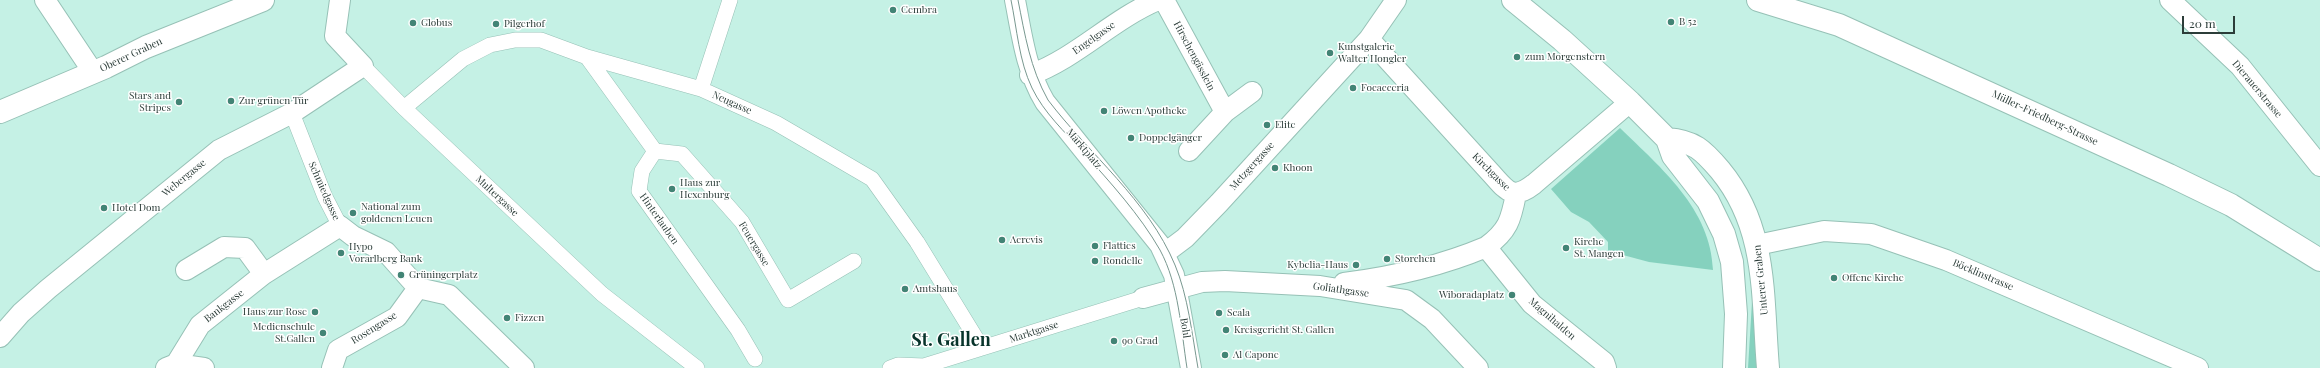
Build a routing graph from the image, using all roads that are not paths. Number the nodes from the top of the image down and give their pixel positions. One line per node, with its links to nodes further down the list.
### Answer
1 (263, 0): 16 (street, Oberer Graben)
2 (340, 0): 15 (street, Multergasse)
3 (730, 0): 18 (street)
4 (1015, 0): 17 (street, Marktplatz)
5 (1158, 0): 12 (street, Engelgasse)
6 (1164, 0): 23 (street, Hirschengässlein)
7 (1396, 0): 13 (street, Metzgergasse)
8 (1513, 0): 20 (street)
9 (1758, 0): 34 (street, Müller-Friedberg-Strasse)
10 (2170, 0): 28 (street, Dierauerstrasse)
11 (51, 1): 16 (street)
12 (1122, 8): 17 (street, Engelgasse)
13 (1369, 38): 29 (street, Kirchgasse); 33 (street, Metzgergasse)
14 (587, 57): 18 (street, Neugasse); 21 (street, Neugasse); 26 (street)
15 (363, 66): 21 (street, Multergasse); 24 (street, Webergasse)
16 (93, 72): 22 (street, Oberer Graben)
17 (1030, 75): 33 (street, Marktplatz)
18 (701, 89): 43 (street, Neugasse)
19 (1252, 92): 23 (street)
20 (1630, 102): 25 (street); 29 (street, Kirchgasse)
21 (404, 108): 50 (street, Multergasse)
22 (0, 112)
23 (1224, 112): 27 (street)
24 (292, 113): 30 (street, Schmiedgasse); 42 (street, Webergasse)
25 (1667, 139): 31 (street, Unterer Graben); 55 (street)
26 (655, 151): 35 (street, Feuergasse); 44 (street, Hinterlauben)
27 (1189, 151)
28 (2320, 166)
29 (1516, 194): 32 (street)
30 (340, 226): 37 (street, Bankgasse); 39 (street, Schmiedgasse)
31 (1757, 245): 56 (street, Unterer Graben); 57 (street, Böcklinstrasse)
32 (1486, 247): 38 (street); 54 (street, Magnihalden)
33 (1165, 253): 40 (street, Marktplatz)
34 (2320, 260)
35 (854, 261)
36 (186, 270): 37 (street)
37 (264, 274): 46 (street, Bankgasse)
38 (1320, 286): 40 (street, Goliathgasse); 53 (street, Goliathgasse)
39 (418, 288): 48 (street, Rosengasse); 49 (street)
40 (1177, 288): 41 (street, Marktgasse); 52 (street, Bohl)
41 (1143, 298): 43 (street, Marktgasse)
42 (0, 337)
43 (982, 348): 45 (street, Marktgasse)
44 (755, 359)
45 (965, 361): 51 (street, Marktgasse)
46 (171, 366): 47 (street)
47 (204, 368)
48 (332, 368)
49 (524, 368)
50 (697, 368)
51 (890, 368)
52 (1191, 368)
53 (1478, 368)
54 (1606, 368)
55 (1734, 368)
56 (1768, 368)
57 (2198, 368)

